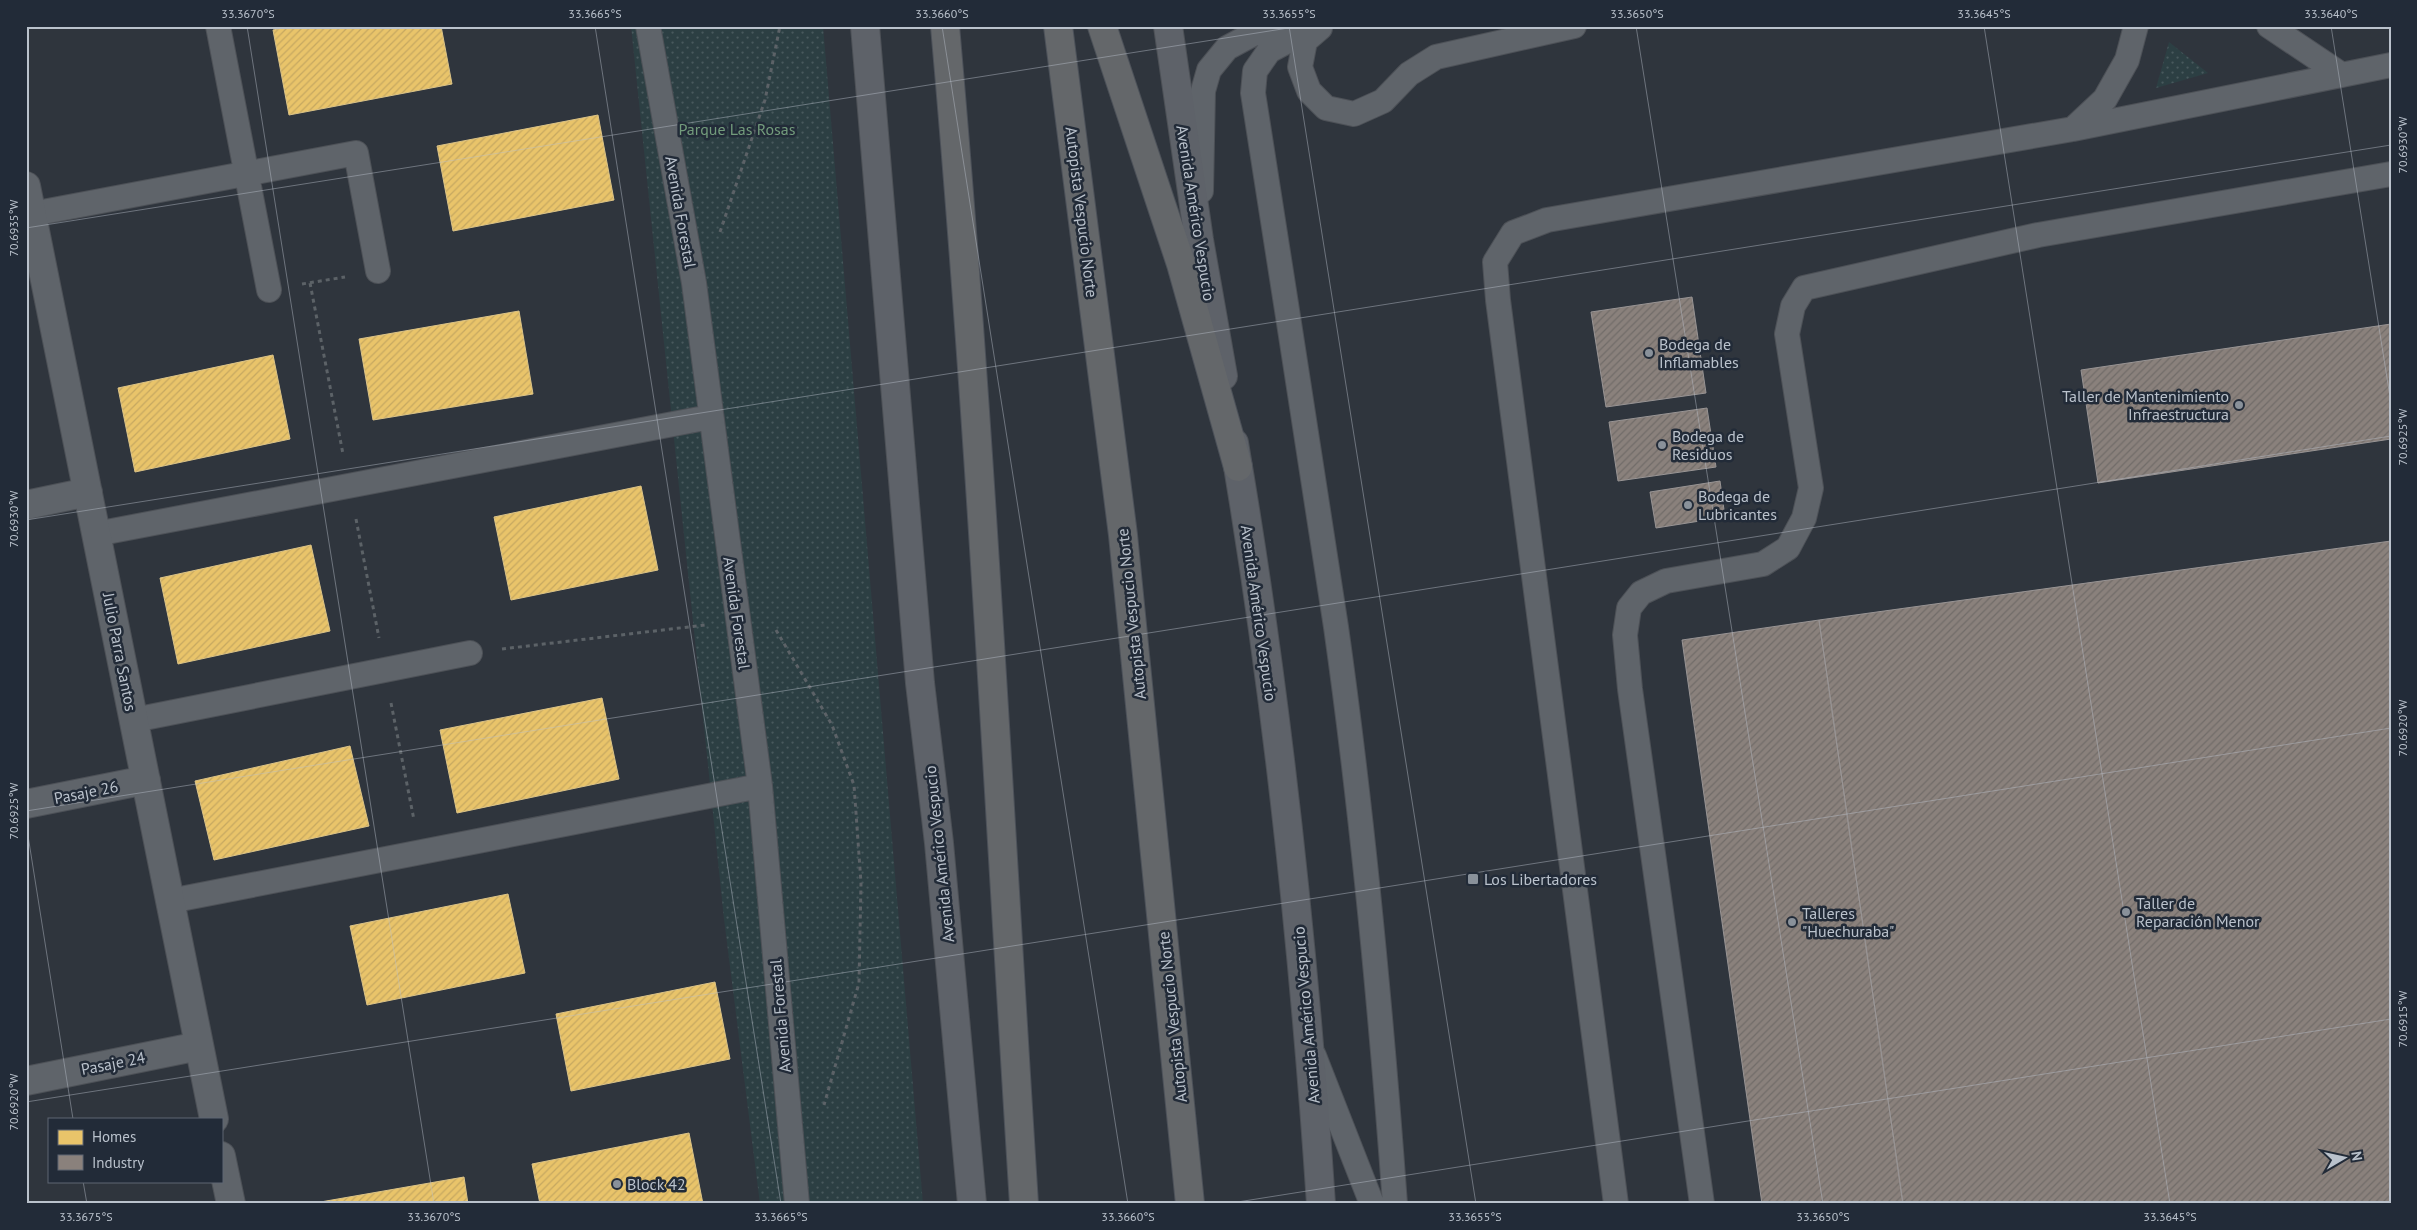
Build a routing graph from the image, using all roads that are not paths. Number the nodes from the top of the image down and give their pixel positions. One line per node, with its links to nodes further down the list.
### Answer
1 (218, 26): 17 (lane)
2 (648, 26): 24 (lane, Avenida Forestal)
3 (865, 26): 42 (main road, Avenida Américo Vespucio)
4 (945, 26): 43 (highway)
5 (1058, 26): 44 (highway, Autopista Vespucio Norte)
6 (1102, 26): 25 (highway)
7 (1168, 26): 21 (main road, Avenida Américo Vespucio)
8 (1291, 26): 21 (lane)
9 (1316, 26): 47 (lane)
10 (1322, 26): 11 (lane)
11 (1574, 26)
12 (2136, 26): 16 (lane)
13 (2269, 26): 15 (lane)
14 (2391, 65): 15 (lane)
15 (2342, 75): 16 (lane)
16 (2073, 129): 48 (lane)
17 (246, 173): 20 (lane); 22 (lane); 23 (lane)
18 (2391, 174): 49 (lane)
19 (26, 186): 20 (street, Julio Parra Santos)
20 (32, 214): 26 (street, Julio Parra Santos)
21 (1199, 240): 25 (main road, Avenida Américo Vespucio)
22 (378, 271)
23 (269, 290)
24 (710, 417): 28 (lane); 32 (lane, Avenida Forestal)
25 (1238, 467): 36 (main road, Avenida Américo Vespucio)
26 (88, 492): 27 (street); 28 (street, Julio Parra Santos)
27 (26, 505)
28 (96, 534): 30 (street, Julio Parra Santos)
29 (470, 653): 30 (lane)
30 (134, 720): 31 (street, Julio Parra Santos)
31 (146, 780): 33 (street, Pasaje 26); 34 (street, Julio Parra Santos)
32 (760, 786): 34 (lane); 41 (lane, Avenida Forestal)
33 (26, 804)
34 (170, 901): 35 (street, Julio Parra Santos)
35 (199, 1046): 37 (street, Pasaje 24); 38 (street, Julio Parra Santos)
36 (1310, 1046): 45 (main road, Avenida Américo Vespucio); 46 (lane)
37 (26, 1081)
38 (214, 1118)
39 (222, 1161): 40 (street)
40 (231, 1204)
41 (797, 1204)
42 (972, 1204)
43 (1024, 1204)
44 (1190, 1204)
45 (1321, 1204)
46 (1372, 1204)
47 (1395, 1204)
48 (1616, 1204)
49 (1702, 1204)

